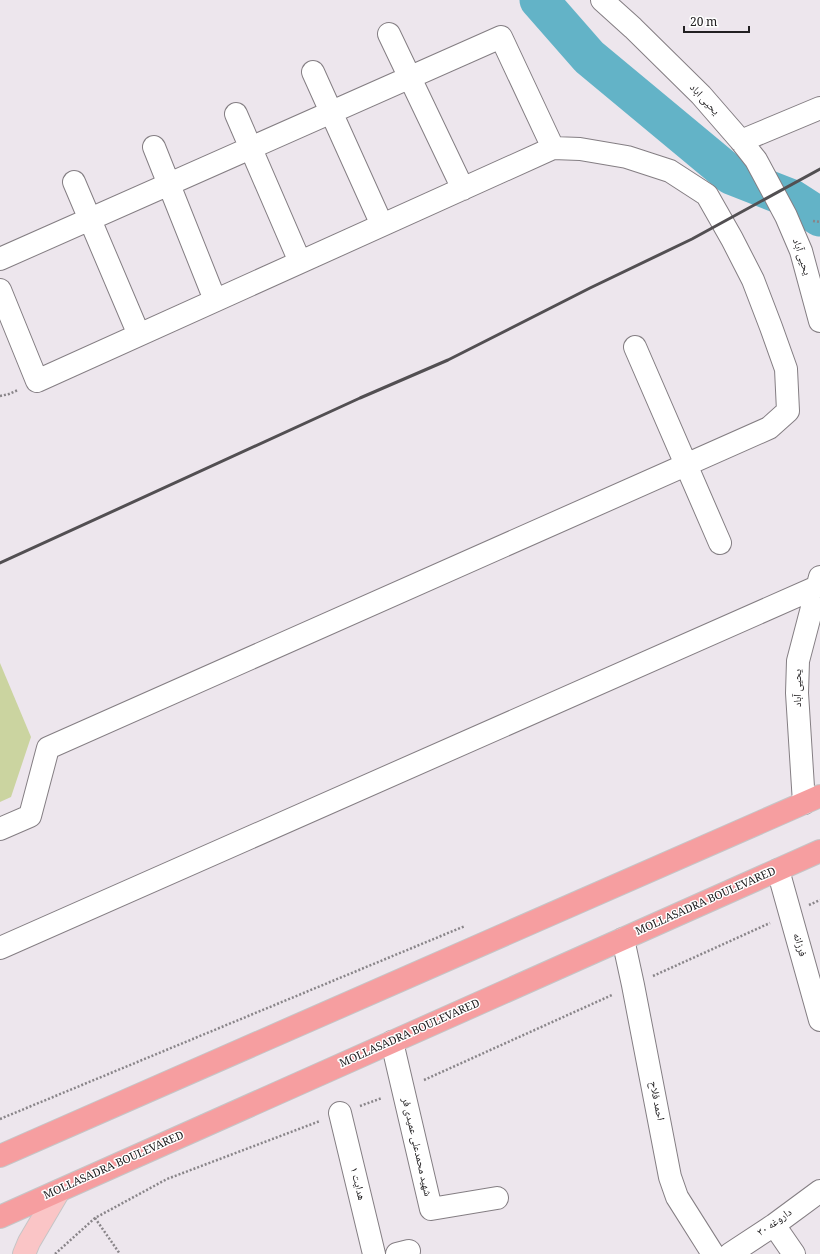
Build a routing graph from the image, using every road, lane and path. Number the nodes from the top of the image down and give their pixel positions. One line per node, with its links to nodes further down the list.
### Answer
1 (602, 0): 8 (street, یحیی اباد)
2 (389, 34): 4 (street)
3 (313, 72): 6 (street)
4 (410, 77): 6 (street); 11 (street); 14 (street)
5 (820, 108): 8 (street)
6 (331, 112): 10 (street); 17 (street)
7 (236, 114): 10 (street)
8 (742, 141): 15 (street, یحیی اباد)
9 (154, 147): 13 (street)
10 (250, 148): 13 (street); 19 (street)
11 (553, 148): 14 (street); 25 (street)
12 (74, 182): 16 (street)
13 (169, 184): 16 (street); 21 (street)
14 (463, 189): 17 (street)
15 (786, 216): 22 (street, یحیی آباد)
16 (90, 220): 18 (street); 23 (street)
17 (382, 225): 19 (street)
18 (2, 253)
19 (300, 262): 21 (street)
20 (0, 290): 23 (street)
21 (215, 300): 23 (street)
22 (820, 321)
23 (138, 335)
24 (635, 347): 25 (street)
25 (686, 465): 26 (street); 29 (street)
26 (720, 543)
27 (818, 582): 28 (street, یحیی آباد); 36 (street)
28 (812, 799): 43 (highway)
29 (0, 829)
30 (820, 852): 31 (highway, MOLLASADRA BOULEVARED)
31 (778, 870): 33 (street, فرزانه); 35 (highway, MOLLASADRA BOULEVARED)
32 (820, 900): 33 (path)
33 (791, 914): 37 (path); 38 (street, فرزانه)
34 (465, 926): 42 (path)
35 (623, 939): 37 (street, احمد فلاح); 39 (highway, MOLLASADRA BOULEVARED)
36 (0, 948)
37 (633, 985): 40 (path); 54 (street, احمد فلاح)
38 (818, 1006)
39 (392, 1042): 40 (street, شهید محمدعلی عمیدی فر); 44 (highway, MOLLASADRA BOULEVARED)
40 (403, 1090): 41 (path); 46 (street, شهید محمدعلی عمیدی فر)
41 (340, 1114): 48 (path); 53 (street, هدایت ۱)
42 (0, 1119)
43 (0, 1156)
44 (59, 1191): 47 (highway, MOLLASADRA BOULEVARED); 50 (main road)
45 (820, 1192): 49 (street, داروغه ۳۰)
46 (497, 1198)
47 (0, 1217)
48 (95, 1218): 51 (path); 52 (path)
49 (774, 1225): 55 (street, داروغه ۳۰); 56 (street)
50 (24, 1254)
51 (55, 1254)
52 (120, 1254)
53 (374, 1254)
54 (712, 1254)
55 (730, 1254)
56 (794, 1254)

